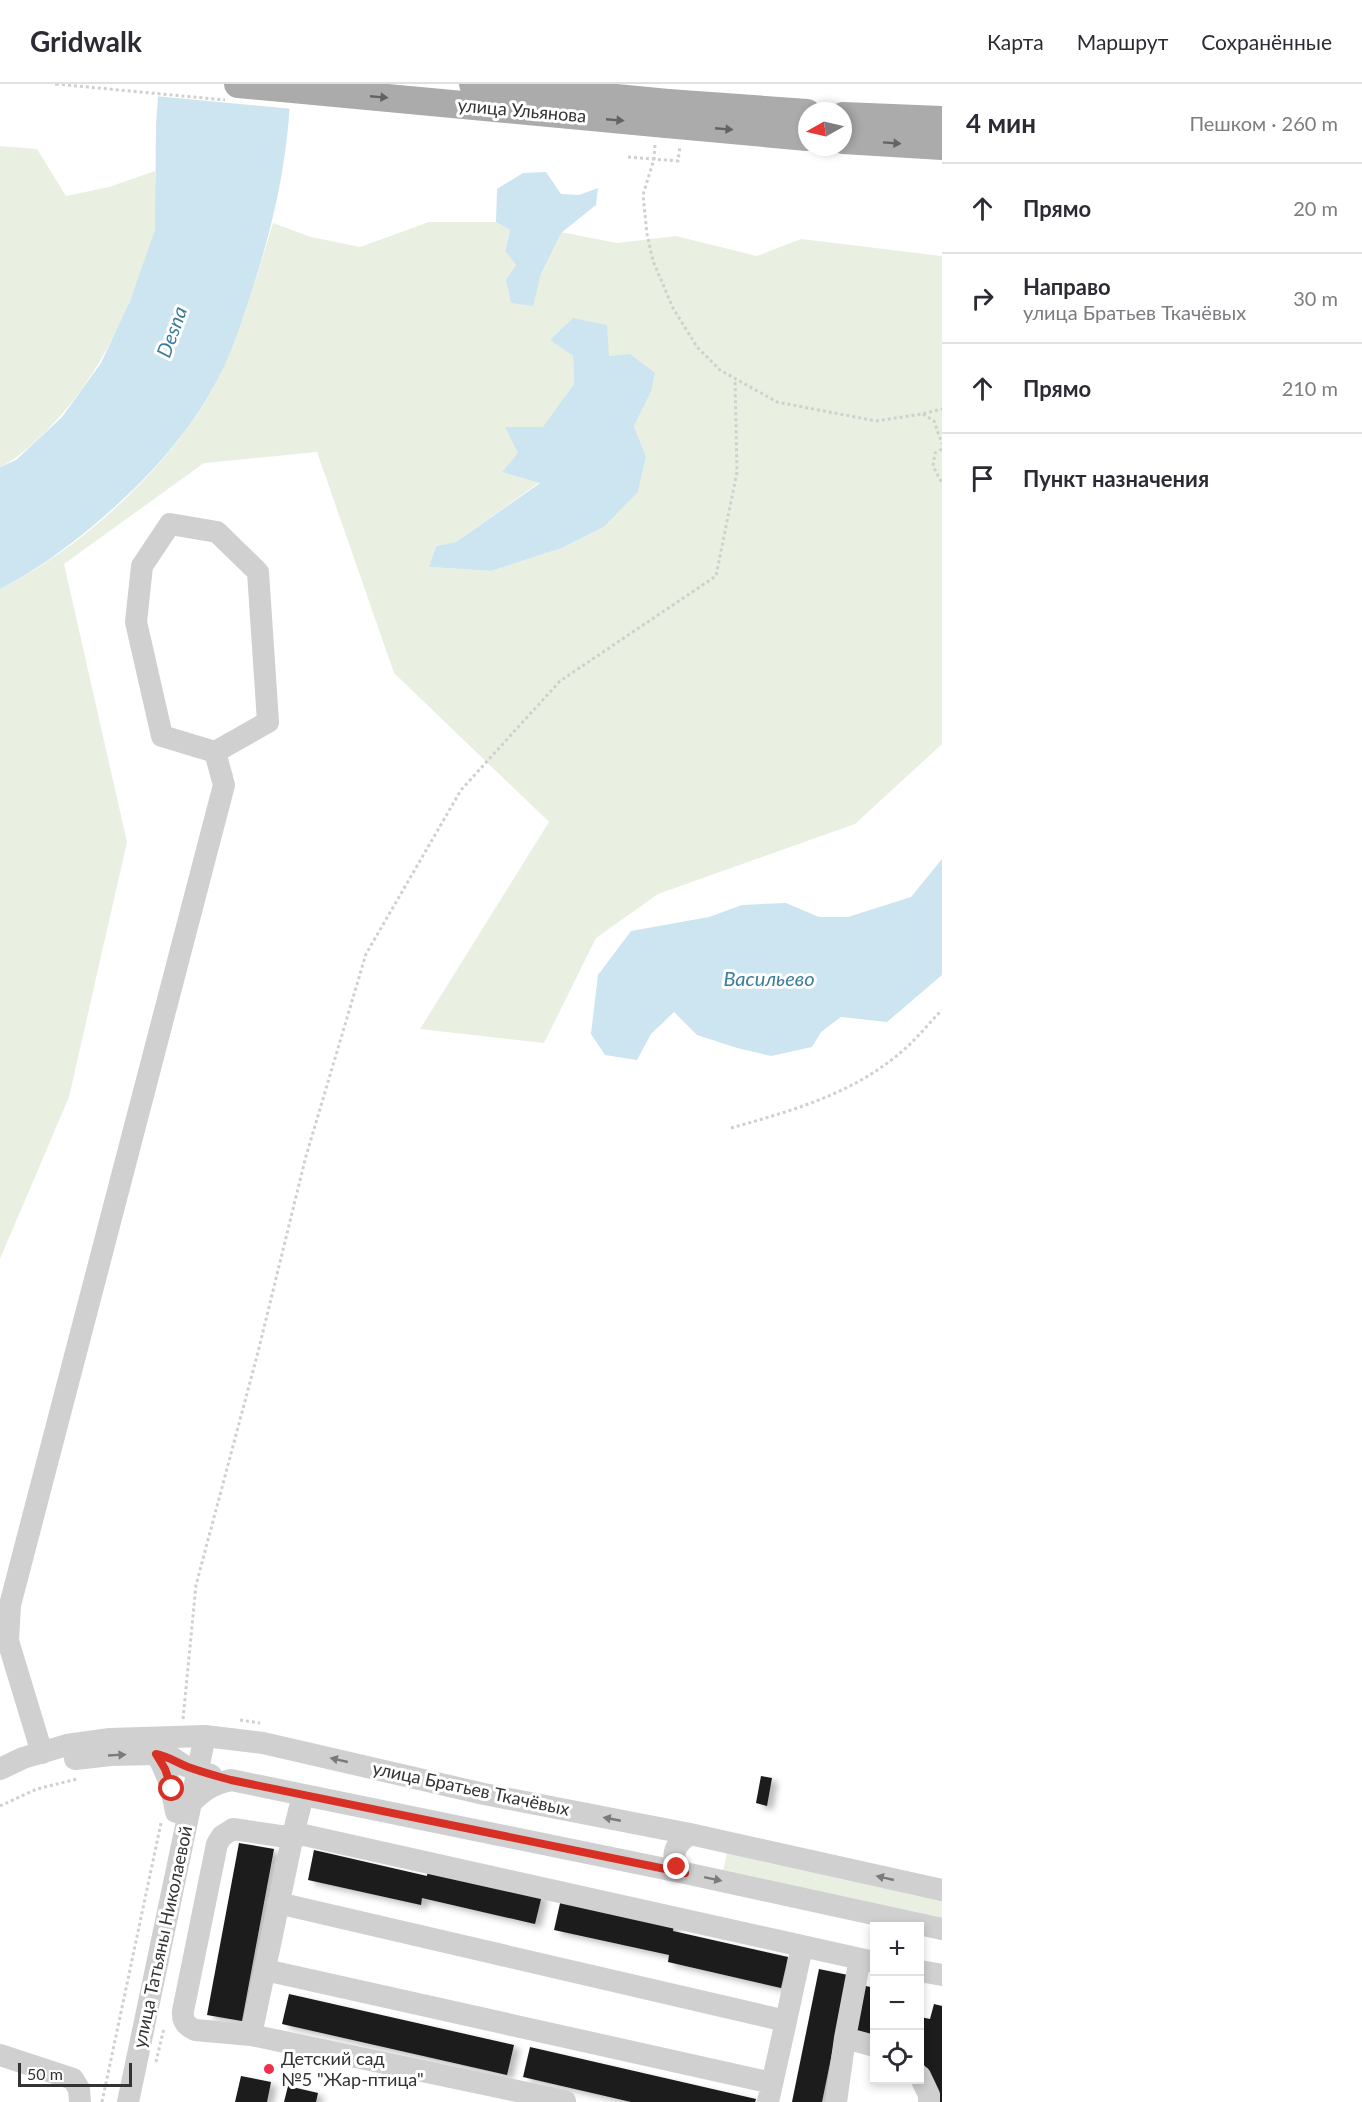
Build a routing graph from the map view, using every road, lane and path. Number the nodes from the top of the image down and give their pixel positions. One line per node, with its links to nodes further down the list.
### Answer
1 (237, 84): 6 (main road, улица Ульянова, one-way to 6, bridge)
2 (473, 84): 6 (main road, улица Ульянова, bridge)
3 (798, 114): 6 (main road, улица Ульянова)
4 (852, 116): 5 (main road)
5 (942, 120)
6 (667, 127): 7 (main road, улица Ульянова, one-way to 7); 11 (path); 11 (path)
7 (798, 136)
8 (852, 141): 9 (main road, one-way to 9)
9 (942, 146)
10 (628, 157): 11 (path)
11 (654, 159): 12 (path)
12 (735, 379): 14 (path); 21 (path)
13 (942, 409): 14 (path)
14 (922, 414): 15 (path)
15 (942, 444)
16 (942, 449): 17 (path)
17 (942, 483)
18 (215, 752): 18 (street); 22 (street)
19 (942, 1010): 20 (path)
20 (731, 1128)
21 (192, 1731): 22 (street, улица Братьев Ткачёвых); 24 (street, улица Татьяны Николаевой); 32 (street, улица Братьев Ткачёвых, one-way to 21)
22 (42, 1753): 25 (street, улица Братьев Ткачёвых)
23 (156, 1754): 24 (street); 28 (street, one-way to 23); 31 (street)
24 (190, 1768): 27 (street); 31 (street, улица Татьяны Николаевой)
25 (0, 1769)
26 (81, 1778): 30 (path)
27 (231, 1780): 29 (street); 31 (street)
28 (0, 1784)
29 (303, 1795): 34 (street); 35 (street)
30 (0, 1806)
31 (176, 1812): 53 (path); 54 (street, улица Татьяны Николаевой); 55 (street, улица Татьяны Николаевой)
32 (641, 1825): 33 (street, улица Братьев Ткачёвых); 35 (street)
33 (690, 1834): 36 (street); 37 (street, улица Братьев Ткачёвых, one-way to 33)
34 (292, 1835): 38 (street); 40 (street); 46 (street)
35 (633, 1863): 36 (street)
36 (685, 1873): 39 (street, one-way to 39)
37 (942, 1890)
38 (278, 1903): 42 (street); 45 (street)
39 (942, 1929)
40 (802, 1947): 41 (street); 45 (street)
41 (867, 1960): 47 (street)
42 (265, 1970): 46 (street); 51 (street)
43 (924, 1972): 44 (street)
44 (942, 1975)
45 (786, 2021): 51 (street)
46 (251, 2035): 56 (street)
47 (845, 2038): 48 (street); 57 (street)
48 (870, 2045)
49 (0, 2055): 52 (street)
50 (924, 2084): 58 (street)
51 (770, 2092)
52 (80, 2102)
53 (102, 2102)
54 (113, 2102)
55 (128, 2102)
56 (567, 2102)
57 (836, 2102)
58 (928, 2102)

